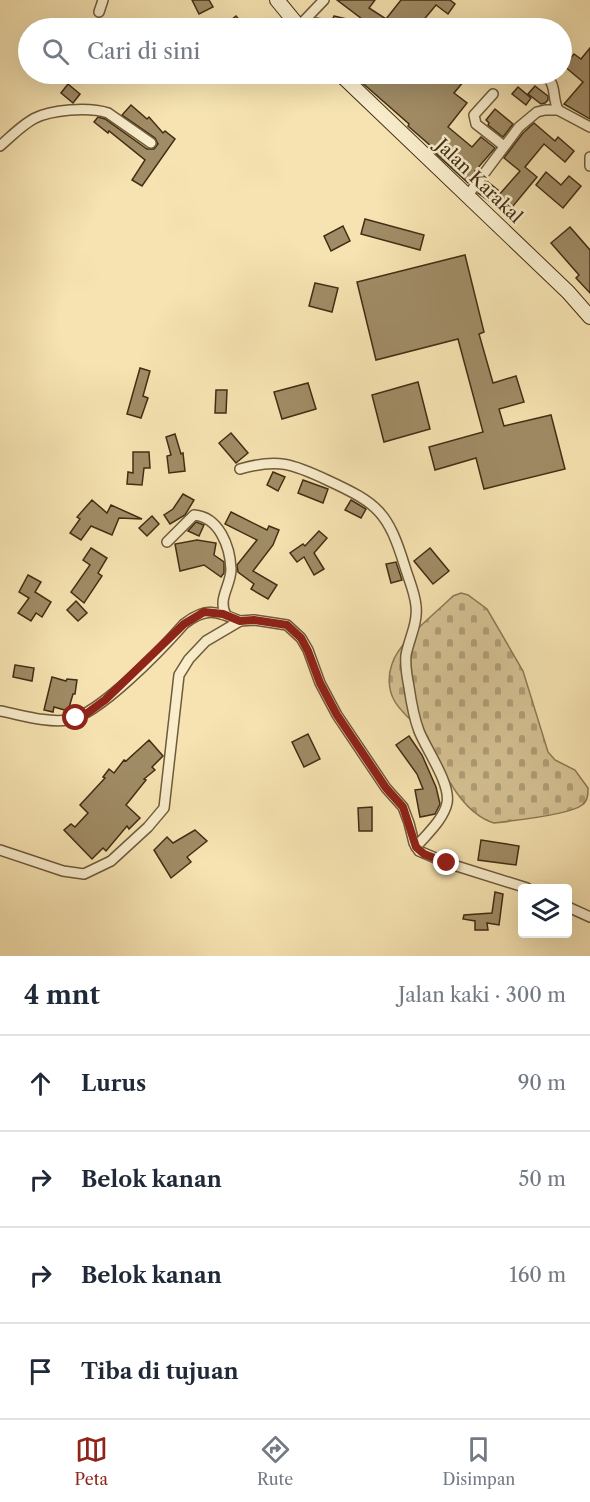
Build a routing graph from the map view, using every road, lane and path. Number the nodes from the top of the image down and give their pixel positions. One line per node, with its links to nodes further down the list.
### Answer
1 (103, 0): 4 (street)
2 (277, 0): 5 (main road)
3 (324, 0): 6 (street)
4 (99, 12)
5 (291, 18)
6 (308, 18)
7 (351, 84): 17 (main road, Jalan Karakal)
8 (554, 84): 10 (street)
9 (493, 94): 14 (street)
10 (558, 110): 11 (street); 14 (street)
11 (590, 128)
12 (151, 143): 13 (street)
13 (0, 146)
14 (504, 146): 17 (street)
15 (590, 157): 16 (street)
16 (590, 166)
17 (468, 195): 18 (main road, Jalan Karakal)
18 (590, 317)
19 (240, 469): 24 (street)
20 (166, 542): 21 (street)
21 (226, 615): 22 (street); 23 (street)
22 (240, 621): 24 (street); 25 (street)
23 (0, 711)
24 (416, 847): 26 (street)
25 (0, 850)
26 (518, 885)
27 (572, 909): 28 (street)
28 (590, 917)

